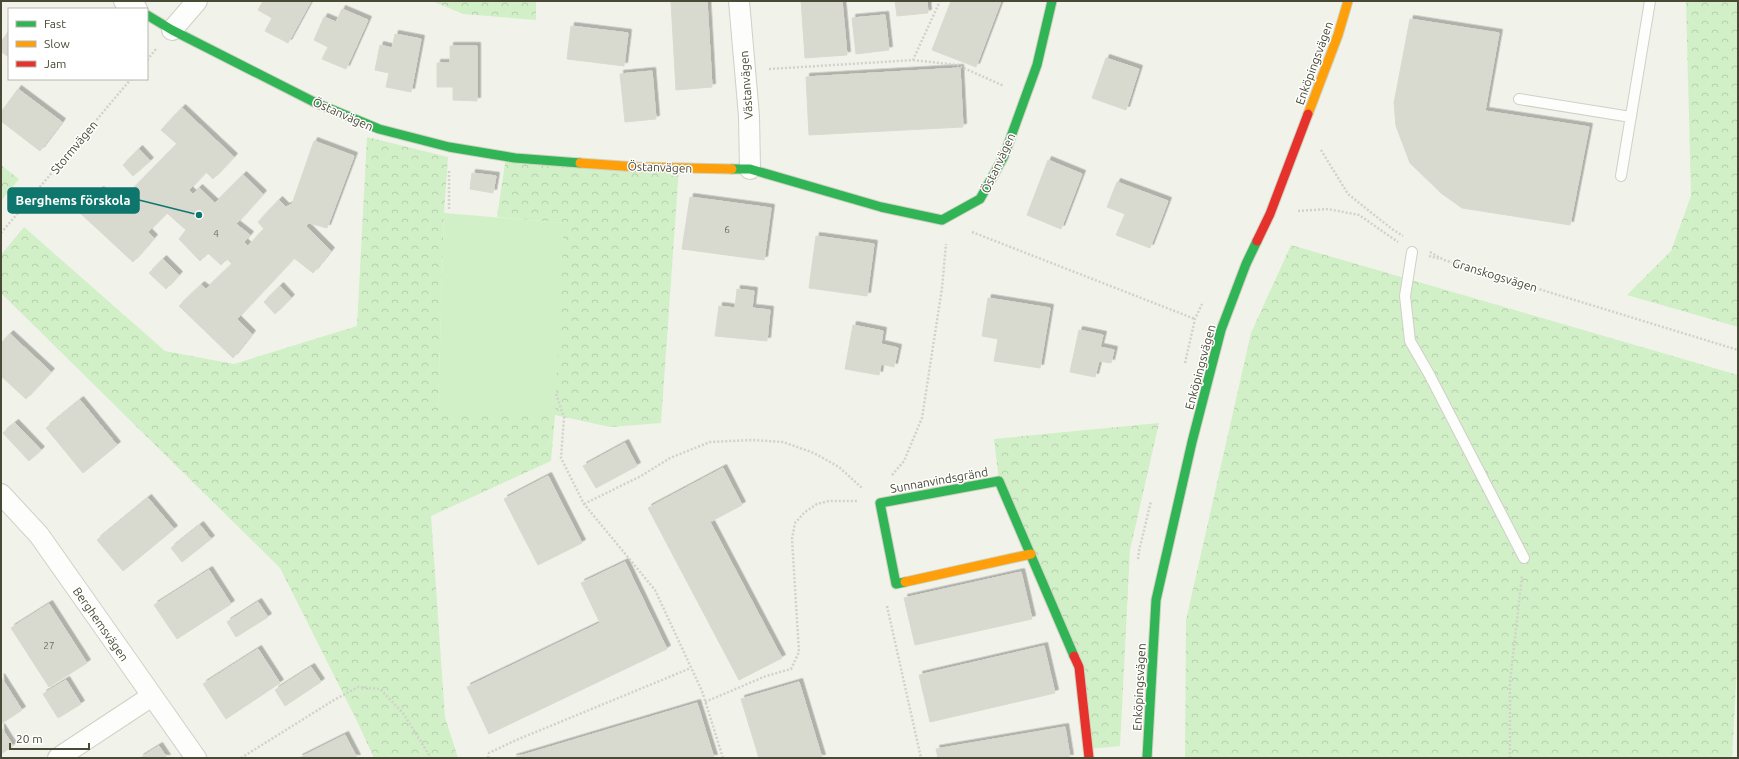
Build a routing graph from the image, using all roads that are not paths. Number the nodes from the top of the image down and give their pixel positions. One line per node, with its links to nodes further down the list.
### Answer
1 (124, 1): 7 (street)
2 (197, 1): 9 (street)
3 (740, 1): 12 (street, Västanvägen)
4 (1052, 1): 12 (street, Östanvägen)
5 (1348, 1): 22 (street, Enköpingsvägen)
6 (1650, 1): 11 (lane)
7 (136, 8)
8 (148, 16): 9 (street, Östanvägen)
9 (172, 30): 12 (street, Östanvägen)
10 (1519, 99): 11 (lane)
11 (1631, 117): 13 (lane)
12 (750, 169)
13 (1621, 176)
14 (1412, 252): 17 (lane)
15 (1, 494): 18 (street, Berghemsvägen)
16 (1030, 554): 16 (street, Sunnanvindsgränd); 21 (street, Sunnanvindsgränd)
17 (1524, 558)
18 (152, 696): 19 (street); 20 (street, Berghemsvägen)
19 (58, 758)
20 (196, 758)
21 (1089, 758)
22 (1147, 758)

